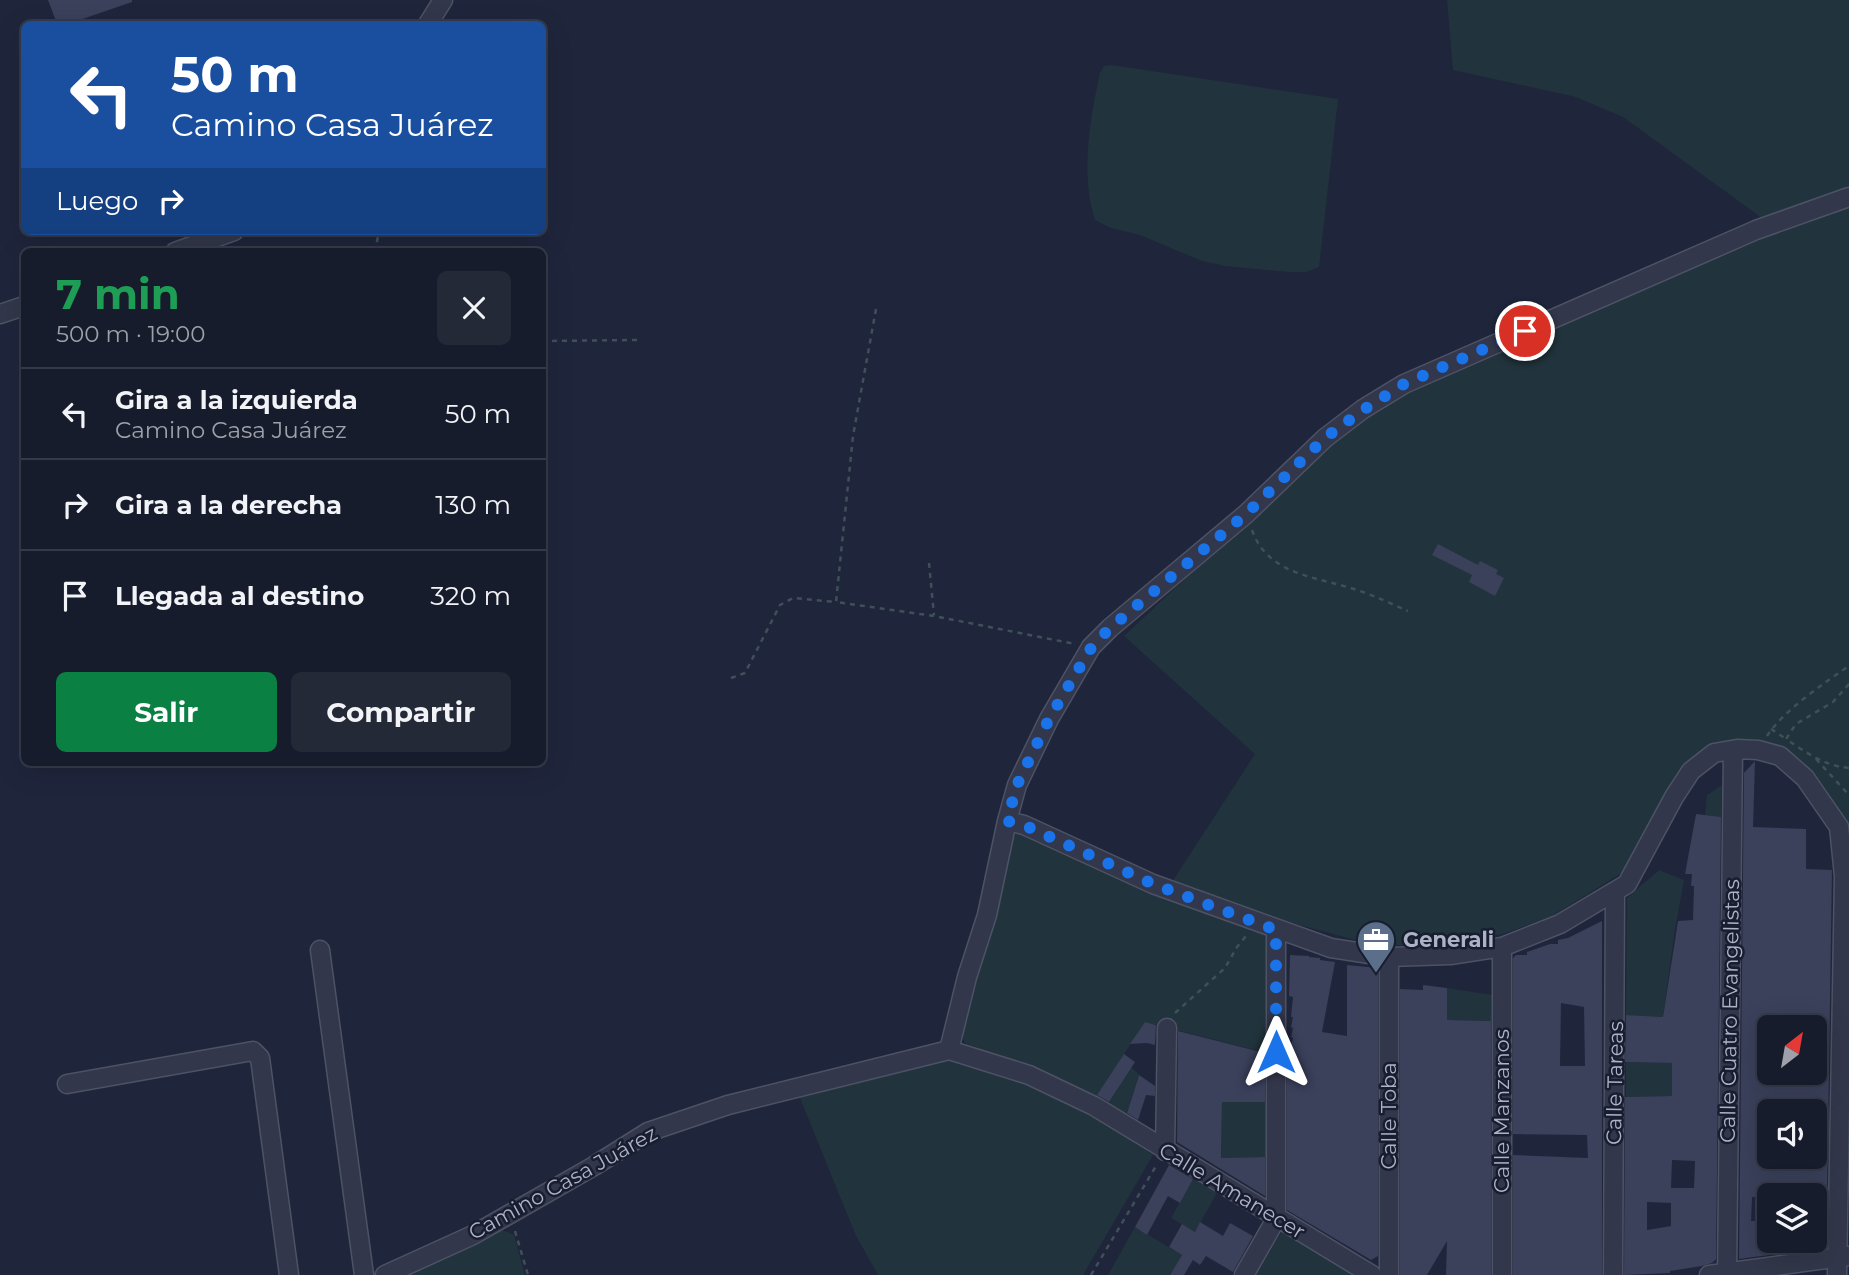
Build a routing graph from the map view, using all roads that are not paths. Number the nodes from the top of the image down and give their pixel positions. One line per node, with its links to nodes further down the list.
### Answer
1 (443, 0): 2 (street)
2 (430, 21)
3 (1849, 197): 9 (street)
4 (223, 235): 5 (street)
5 (186, 248)
6 (21, 307): 7 (street)
7 (0, 314)
8 (1733, 750): 10 (street); 11 (street); 22 (street, Calle Cuatro Evangelistas)
9 (1007, 821): 12 (street); 17 (street)
10 (1847, 877): 21 (street)
11 (1621, 888): 13 (street); 30 (street, Calle Tareas)
12 (1276, 930): 15 (street); 20 (street)
13 (1502, 947): 15 (street); 29 (street, Calle Manzanos)
14 (320, 950): 24 (street)
15 (1389, 957): 28 (street, Calle Toba)
16 (1167, 1028): 19 (street)
17 (949, 1050): 19 (street, Calle Amanecer); 25 (street, Camino Casa Juárez)
18 (67, 1084): 23 (street)
19 (1165, 1151): 20 (street, Calle Amanecer)
20 (1276, 1219): 26 (street); 27 (street, Calle Amanecer)
21 (1841, 1263): 22 (street)
22 (1721, 1274)
23 (289, 1275)
24 (363, 1275)
25 (385, 1275)
26 (1244, 1275)
27 (1372, 1275)
28 (1389, 1275)
29 (1502, 1275)
30 (1613, 1275)

